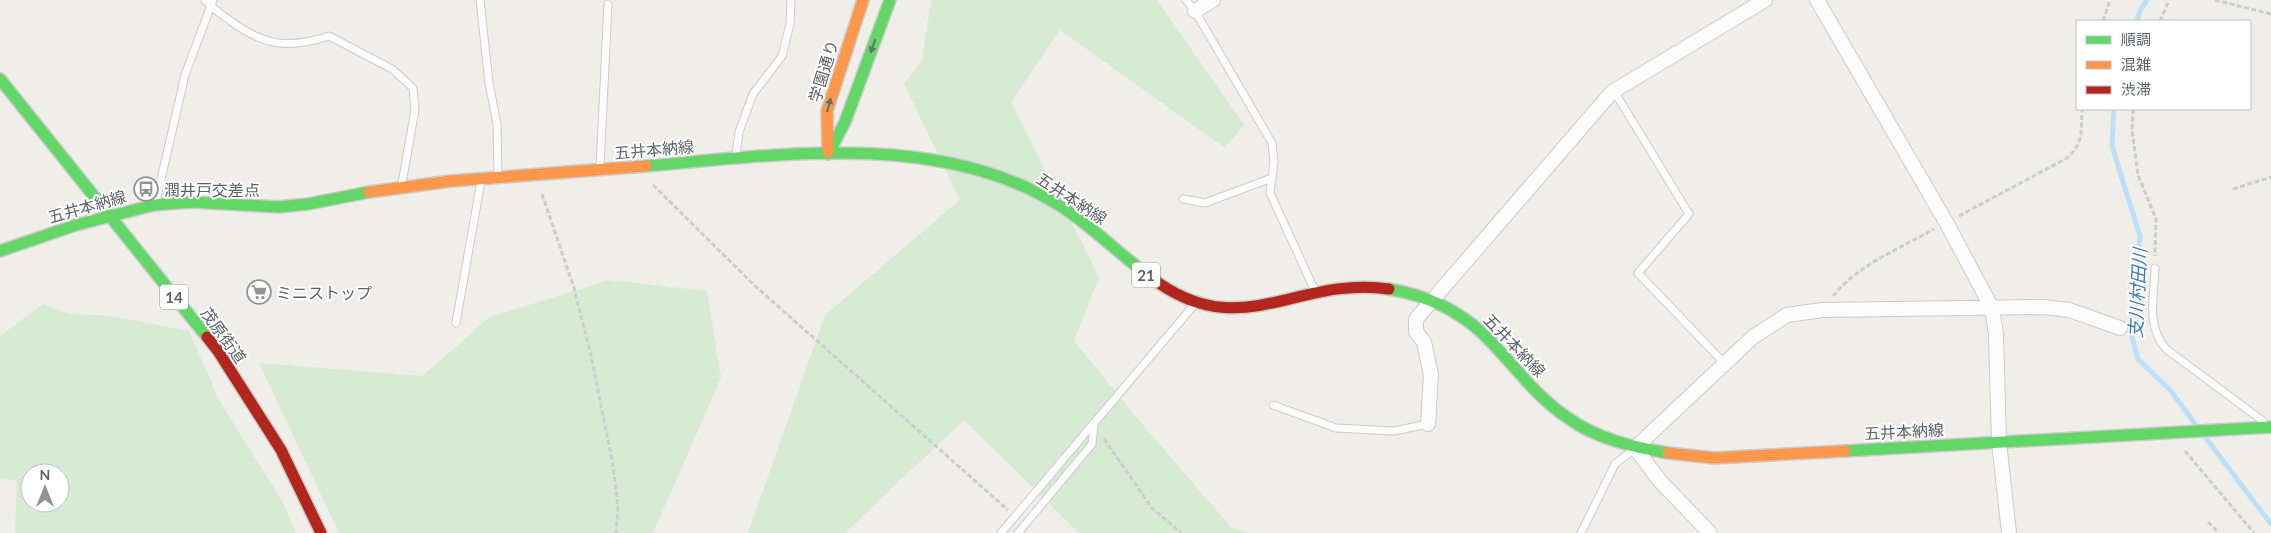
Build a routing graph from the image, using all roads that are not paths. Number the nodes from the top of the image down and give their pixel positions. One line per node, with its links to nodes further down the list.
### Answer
1 (205, 0): 9 (lane)
2 (480, 0): 19 (lane)
3 (791, 0): 15 (lane)
4 (863, 0): 14 (main road, 学園通り, one-way to 4)
5 (890, 0): 14 (main road, one-way to 14)
6 (1213, 0): 11 (street)
7 (1765, 0): 13 (street)
8 (1816, 0): 29 (street)
9 (212, 3): 20 (lane); 22 (lane)
10 (608, 4): 16 (lane)
11 (1190, 5): 17 (lane)
12 (0, 79): 23 (main road, 茂原街道 / 14)
13 (1614, 91): 27 (street); 32 (lane)
14 (828, 154): 15 (main road, 五井本納線 / 21); 28 (main road, 五井本納線 / 21)
15 (736, 158): 16 (main road, 五井本納線 / 21)
16 (599, 170): 19 (main road, 五井本納線 / 21)
17 (1272, 178): 21 (lane); 26 (lane)
18 (482, 179): 19 (main road, 五井本納線 / 21); 20 (main road, 五井本納線 / 21); 30 (lane)
19 (498, 179)
20 (401, 186): 22 (main road, 五井本納線 / 21)
21 (1183, 199)
22 (155, 204): 23 (main road, 五井本納線 / 21)
23 (109, 215): 24 (main road, 五井本納線 / 21); 39 (main road, 茂原街道 / 14)
24 (0, 251)
25 (2155, 268): 36 (lane)
26 (1316, 293): 27 (main road, 五井本納線 / 21); 28 (main road, 五井本納線 / 21)
27 (1432, 301): 35 (street); 38 (main road, 五井本納線 / 21)
28 (1196, 303): 34 (lane)
29 (1992, 308): 31 (street); 32 (street); 37 (street)
30 (456, 323)
31 (2120, 328)
32 (1725, 364): 38 (street)
33 (1273, 405): 35 (lane)
34 (1094, 424): 40 (lane); 41 (lane)
35 (1428, 424)
36 (2271, 427): 37 (main road, 五井本納線 / 21)
37 (1999, 442): 38 (main road, 五井本納線 / 21); 44 (street)
38 (1635, 448): 42 (lane); 43 (street)
39 (321, 533)
40 (1001, 533)
41 (1018, 533)
42 (1581, 533)
43 (1710, 533)
44 (2010, 533)

